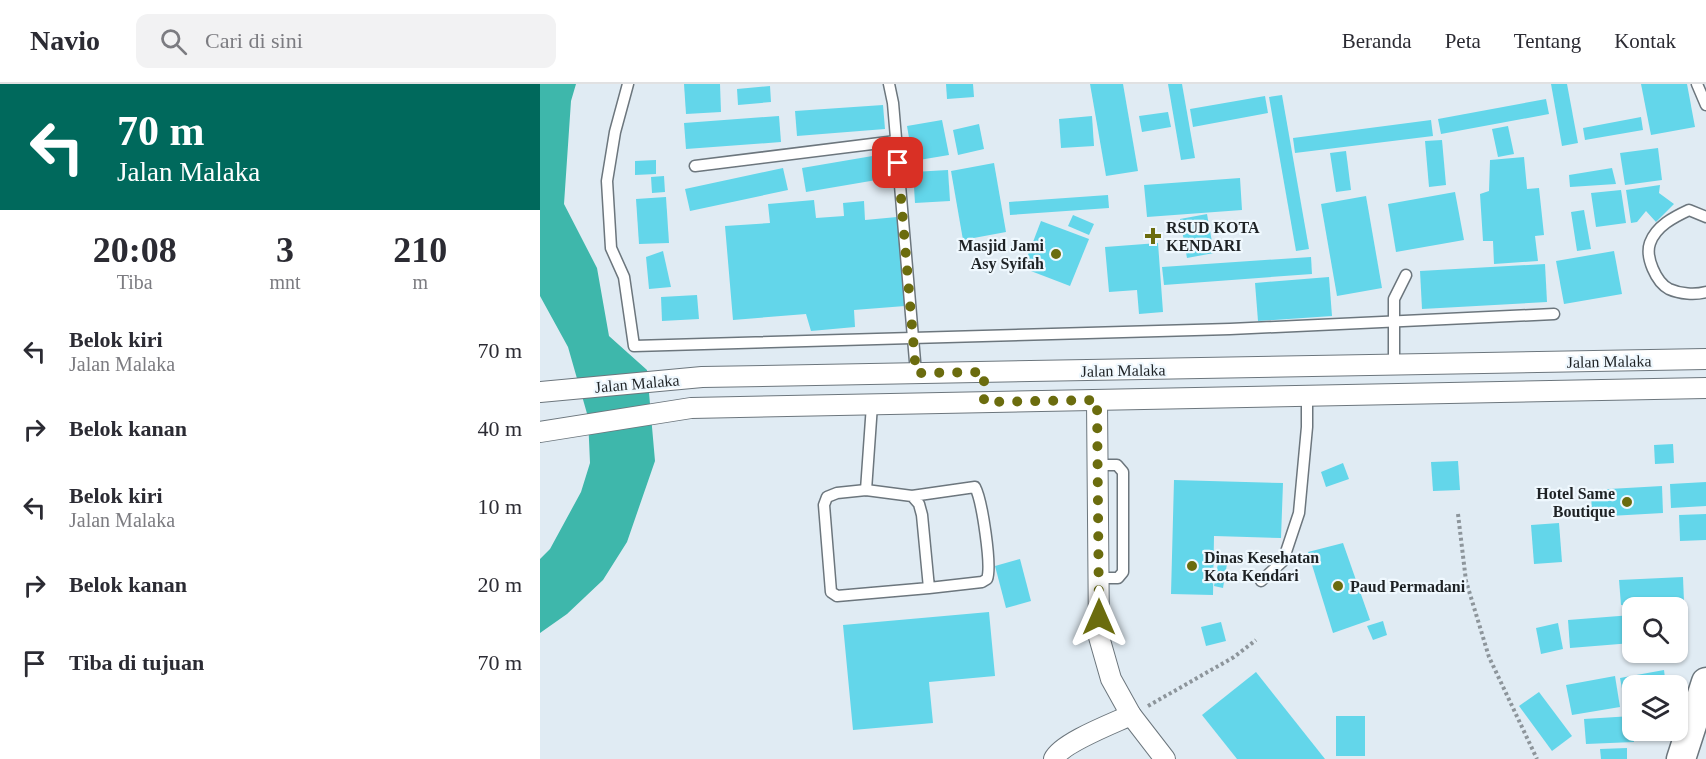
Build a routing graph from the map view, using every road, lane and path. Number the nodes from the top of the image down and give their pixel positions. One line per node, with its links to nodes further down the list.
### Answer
1 (628, 84): 12 (lane)
2 (889, 84): 5 (lane)
3 (1697, 84): 4 (lane)
4 (1706, 105)
5 (896, 141): 6 (lane); 12 (lane)
6 (695, 166)
7 (1706, 218): 9 (lane)
8 (1406, 275): 11 (lane)
9 (1706, 292)
10 (1554, 314): 11 (lane)
11 (1394, 321): 12 (lane); 14 (lane)
12 (914, 339): 16 (lane)
13 (1706, 359): 14 (street, Jalan Malaka)
14 (1394, 365): 15 (street, Jalan Malaka)
15 (984, 372): 16 (street, Jalan Malaka); 21 (street)
16 (916, 373): 18 (street, Jalan Malaka)
17 (1706, 388): 19 (street, Jalan Malaka)
18 (545, 391)
19 (1307, 396): 20 (street, Jalan Malaka); 27 (lane)
20 (1097, 400): 21 (street, Jalan Malaka); 31 (street, Jalan Malaka)
21 (984, 402): 22 (street, Jalan Malaka)
22 (872, 405): 23 (street, Jalan Malaka); 24 (lane)
23 (540, 432)
24 (866, 490): 25 (lane); 28 (lane)
25 (912, 496): 28 (lane); 28 (lane)
26 (1458, 514): 34 (path)
27 (1261, 581)
28 (929, 588)
29 (1256, 640): 31 (path)
30 (1706, 682): 35 (street)
31 (1131, 715): 32 (street); 33 (street, Jalan Malaka)
32 (1054, 759)
33 (1165, 759)
34 (1537, 759)
35 (1681, 759)

